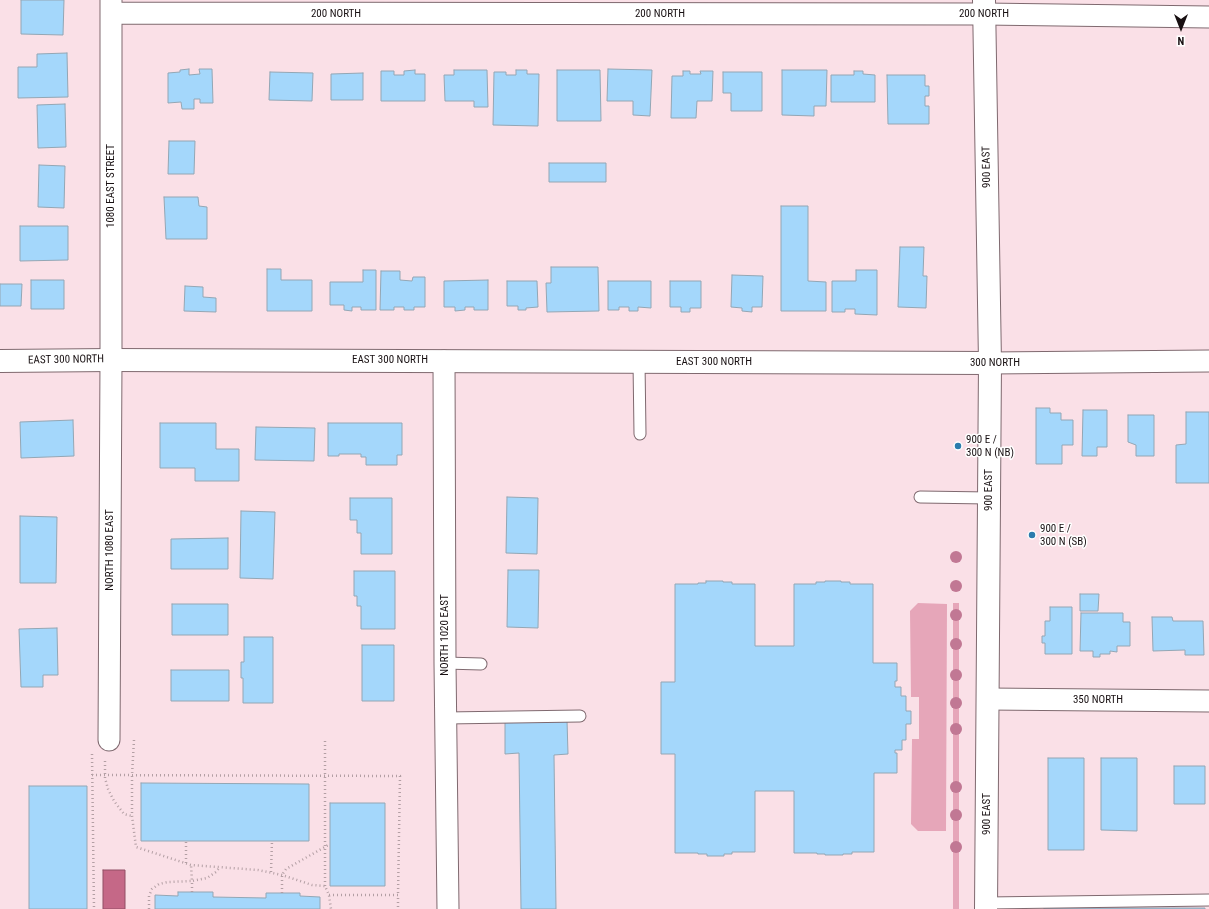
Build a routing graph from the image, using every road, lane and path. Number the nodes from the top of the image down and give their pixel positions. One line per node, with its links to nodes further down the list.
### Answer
1 (111, 7): 2 (street, 200 NORTH); 4 (street, 1080 EAST STREET)
2 (984, 7): 3 (street, 200 NORTH); 10 (street, 900 EAST)
3 (1209, 17)
4 (111, 360): 5 (street, EAST 300 NORTH); 6 (street, EAST 300 NORTH); 22 (street, NORTH 1080 EAST)
5 (0, 361)
6 (444, 361): 8 (street, EAST 300 NORTH); 14 (street, NORTH 1020 EAST)
7 (1209, 361): 10 (street, 300 NORTH)
8 (639, 362): 9 (street, EAST 300 NORTH); 11 (lane)
9 (780, 362): 10 (street, 300 NORTH)
10 (990, 363): 13 (street, 900 EAST)
11 (640, 434)
12 (920, 497): 13 (lane)
13 (989, 498): 16 (street, 900 EAST)
14 (445, 663): 15 (lane); 19 (street, NORTH 1020 EAST)
15 (481, 664)
16 (988, 699): 17 (street, 350 NORTH); 45 (street, 900 EAST)
17 (1209, 701)
18 (580, 716): 19 (lane)
19 (446, 718): 50 (street, NORTH 1020 EAST)
20 (325, 739): 27 (path)
21 (134, 740): 26 (path)
22 (107, 747): 25 (path)
23 (92, 754): 24 (path)
24 (92, 775): 25 (path); 46 (path)
25 (105, 775): 26 (path); 28 (path)
26 (132, 775): 27 (path); 28 (path)
27 (326, 776): 32 (path); 43 (path)
28 (132, 816): 33 (path)
29 (186, 841): 33 (path)
30 (272, 842): 36 (path)
31 (330, 844): 32 (path)
32 (325, 847): 37 (path); 39 (path)
33 (186, 863): 34 (path)
34 (191, 865): 35 (path); 38 (path)
35 (219, 868): 36 (path); 38 (path)
36 (271, 872): 37 (path)
37 (282, 875): 39 (path); 41 (path)
38 (192, 882): 40 (path); 47 (path)
39 (325, 886): 42 (path)
40 (192, 892)
41 (282, 893)
42 (329, 895): 43 (path); 48 (path)
43 (398, 895): 49 (path)
44 (1209, 900): 45 (lane)
45 (986, 906)
46 (94, 909)
47 (149, 909)
48 (331, 909)
49 (398, 909)
50 (448, 909)

